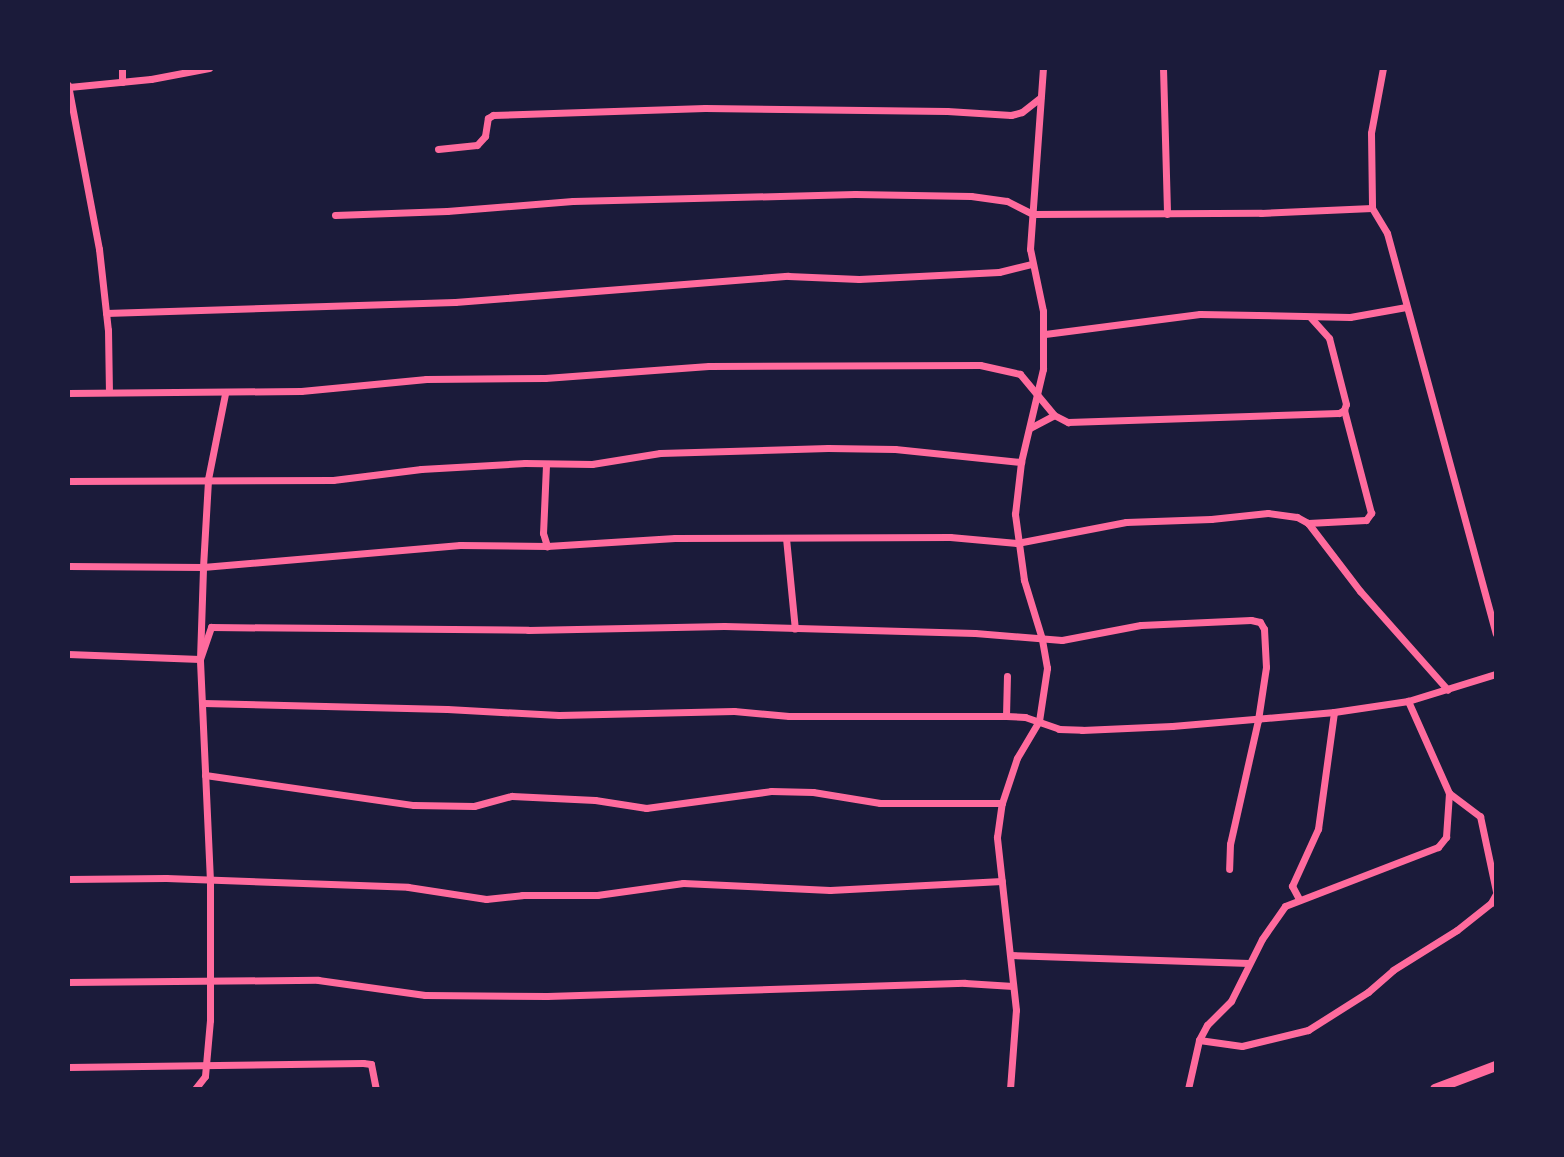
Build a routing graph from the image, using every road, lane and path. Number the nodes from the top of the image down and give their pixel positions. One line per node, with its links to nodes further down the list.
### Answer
1 (122, 68): 6 (street)
2 (208, 68): 6 (street)
3 (1043, 68): 8 (street)
4 (1163, 68): 12 (street)
5 (1383, 68): 10 (street)
6 (122, 82): 7 (street)
7 (69, 86): 16 (street)
8 (1040, 98): 9 (street); 11 (street)
9 (438, 149)
10 (1372, 208): 12 (street); 15 (street)
11 (1033, 214): 12 (street); 13 (street); 14 (street)
12 (1167, 214)
13 (335, 215)
14 (1032, 264): 16 (street); 18 (street)
15 (1406, 307): 17 (street); 37 (street)
16 (106, 313): 19 (street)
17 (1310, 317): 18 (street); 23 (street)
18 (1045, 334): 22 (street)
19 (110, 392): 20 (street); 21 (street)
20 (68, 393)
21 (225, 394): 22 (street); 28 (street)
22 (1038, 398): 24 (street); 25 (street)
23 (1344, 410): 24 (street); 30 (street)
24 (1054, 415): 25 (street)
25 (1031, 428): 26 (street)
26 (1021, 462): 27 (street); 32 (street)
27 (546, 465): 28 (street); 33 (street)
28 (208, 479): 29 (street); 35 (street)
29 (68, 481)
30 (1308, 523): 32 (street); 43 (street)
31 (786, 538): 32 (street); 33 (street); 36 (street)
32 (1017, 543): 38 (street)
33 (547, 545): 35 (street)
34 (68, 566): 35 (street)
35 (203, 567): 40 (street)
36 (795, 629): 38 (street); 40 (street)
37 (1496, 633)
38 (1042, 639): 48 (street); 49 (street)
39 (68, 654): 40 (street)
40 (200, 659): 45 (street)
41 (1496, 674): 43 (street)
42 (1007, 676): 47 (street)
43 (1448, 690): 44 (street)
44 (1408, 701): 46 (street); 51 (street)
45 (203, 703): 47 (street); 50 (street)
46 (1334, 712): 48 (street); 58 (street)
47 (1006, 716): 49 (street)
48 (1258, 720): 49 (street); 53 (street)
49 (1040, 722): 52 (street)
50 (205, 775): 52 (street); 55 (street)
51 (1450, 793): 57 (street); 58 (street)
52 (1002, 803): 56 (street)
53 (1229, 869)
54 (68, 879): 55 (street)
55 (210, 881): 56 (street); 61 (street)
56 (1002, 881): 59 (street)
57 (1496, 892): 64 (street)
58 (1299, 899): 60 (street)
59 (1011, 955): 60 (street); 63 (street)
60 (1249, 963): 64 (street)
61 (211, 979): 62 (street); 63 (street); 67 (street)
62 (68, 982)
63 (1013, 986): 70 (street)
64 (1199, 1040): 71 (street)
65 (1496, 1066): 72 (main road)
66 (68, 1067): 67 (street)
67 (206, 1067): 68 (street); 69 (street)
68 (195, 1089)
69 (376, 1089)
70 (1010, 1089)
71 (1188, 1089)
72 (1435, 1089)

